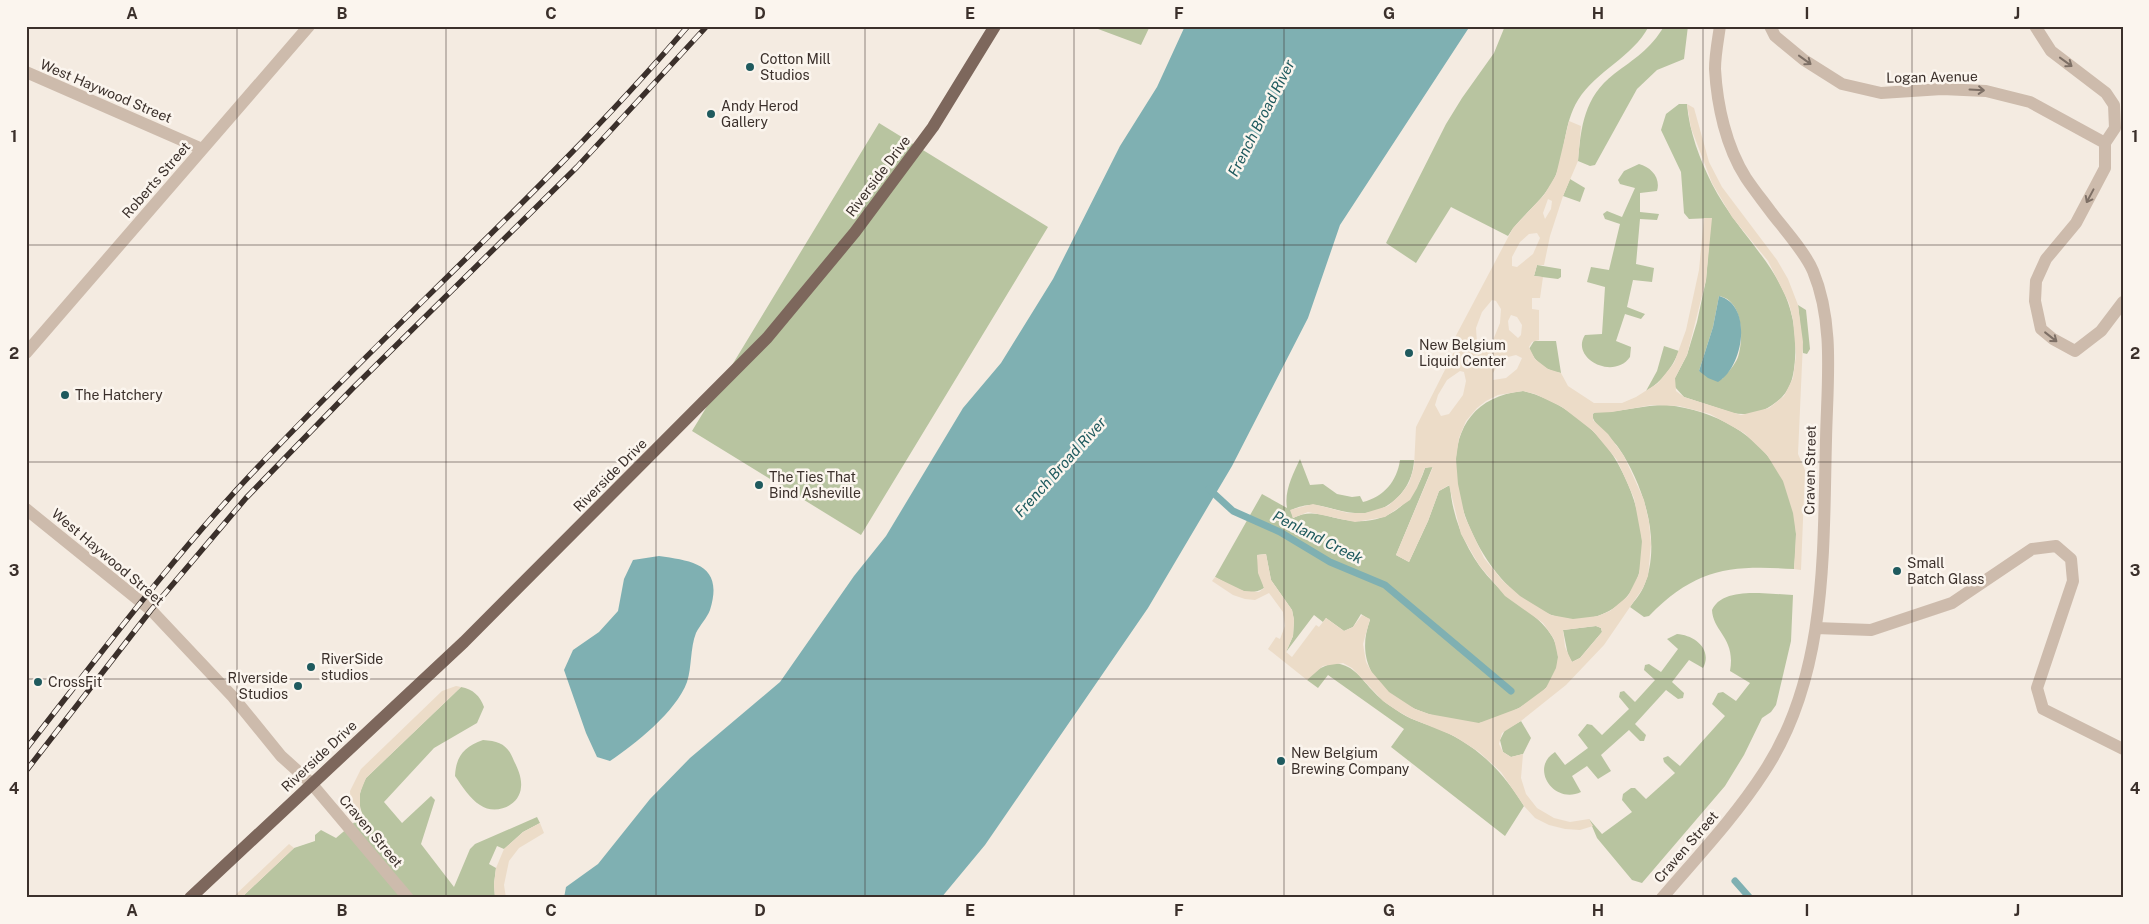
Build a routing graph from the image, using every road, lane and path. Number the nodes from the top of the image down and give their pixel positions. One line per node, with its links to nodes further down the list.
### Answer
1 (309, 26): 8 (street, Roberts Street)
2 (995, 26): 14 (main road, Riverside Drive)
3 (1720, 26): 12 (street, Craven Street)
4 (1770, 26): 7 (street, Logan Avenue, one-way to 7)
5 (2035, 26): 7 (street, one-way to 7)
6 (26, 72): 8 (street, West Haywood Street)
7 (2105, 143): 9 (street, one-way to 9)
8 (202, 149): 10 (street, Roberts Street)
9 (2123, 302)
10 (26, 353)
11 (26, 509): 14 (street, West Haywood Street)
12 (1816, 628): 13 (street); 17 (street, Craven Street)
13 (2123, 749)
14 (311, 783): 15 (main road, Riverside Drive); 16 (street, Craven Street)
15 (190, 898)
16 (408, 898)
17 (1662, 898)

